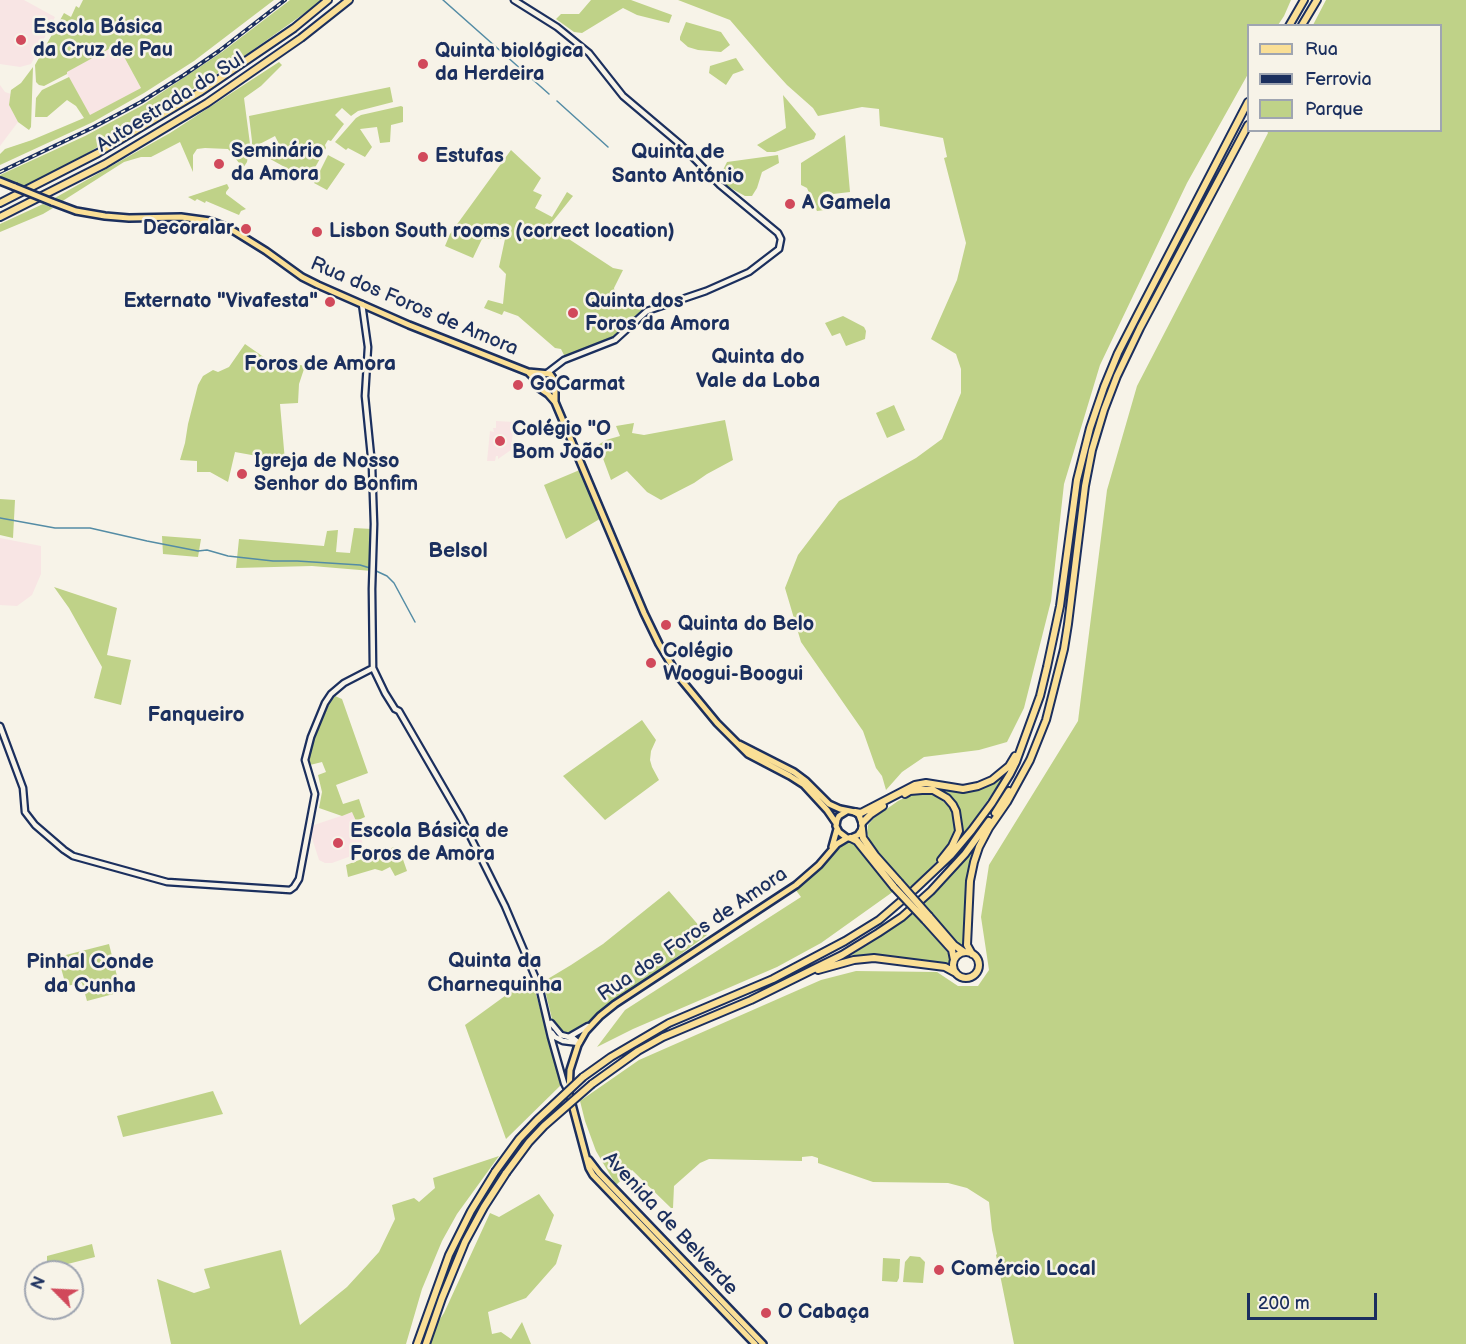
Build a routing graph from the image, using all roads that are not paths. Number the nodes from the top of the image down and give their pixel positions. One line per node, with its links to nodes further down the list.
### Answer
1 (328, 0): 11 (highway, Autoestrada do Sul)
2 (350, 0): 12 (highway, Autoestrada do Sul)
3 (514, 0): 14 (street)
4 (1302, 0): 6 (highway)
5 (1316, 0): 7 (highway)
6 (1291, 22)
7 (1303, 24)
8 (1247, 106): 23 (highway)
9 (1247, 126): 22 (highway)
10 (0, 181): 13 (main road, Rua dos Foros de Amora, bridge)
11 (0, 203)
12 (0, 217)
13 (362, 304): 15 (main road, Rua dos Foros de Amora); 21 (street)
14 (556, 365): 16 (street); 17 (street)
15 (528, 372): 16 (main road); 18 (main road)
16 (545, 373): 17 (main road); 18 (main road)
17 (554, 382): 19 (main road); 20 (main road)
18 (536, 383): 19 (main road)
19 (542, 390): 20 (main road)
20 (555, 402): 25 (main road)
21 (373, 668): 24 (street); 39 (street)
22 (1050, 701): 35 (highway); 38 (highway)
23 (1030, 725): 26 (highway); 32 (highway)
24 (0, 726)
25 (739, 744): 26 (main road); 27 (main road)
26 (852, 812): 27 (main road); 28 (main road)
27 (836, 826): 29 (main road); 30 (main road)
28 (862, 826): 29 (main road); 31 (highway); 32 (highway)
29 (849, 838): 30 (main road); 31 (highway)
30 (831, 849): 40 (main road, Rua dos Foros de Amora)
31 (896, 884): 33 (highway, bridge)
32 (914, 890): 46 (highway, bridge)
33 (927, 918): 34 (highway); 36 (highway)
34 (964, 952): 35 (highway); 36 (highway)
35 (972, 954): 37 (highway)
36 (954, 960): 37 (highway)
37 (956, 973): 38 (highway)
38 (787, 983): 47 (highway, bridge)
39 (548, 1019): 41 (street); 42 (street)
40 (592, 1023): 42 (street); 43 (main road, Rua dos Foros de Amora)
41 (550, 1031): 43 (street); 44 (street)
42 (567, 1037): 43 (street)
43 (579, 1043): 44 (main road, Rua dos Foros de Amora)
44 (569, 1093): 45 (main road, Rua dos Foros de Amora)
45 (585, 1154): 48 (main road, Avenida de Belverde); 49 (main road, Avenida de Belverde)
46 (417, 1344)
47 (426, 1344)
48 (755, 1344)
49 (763, 1344)

